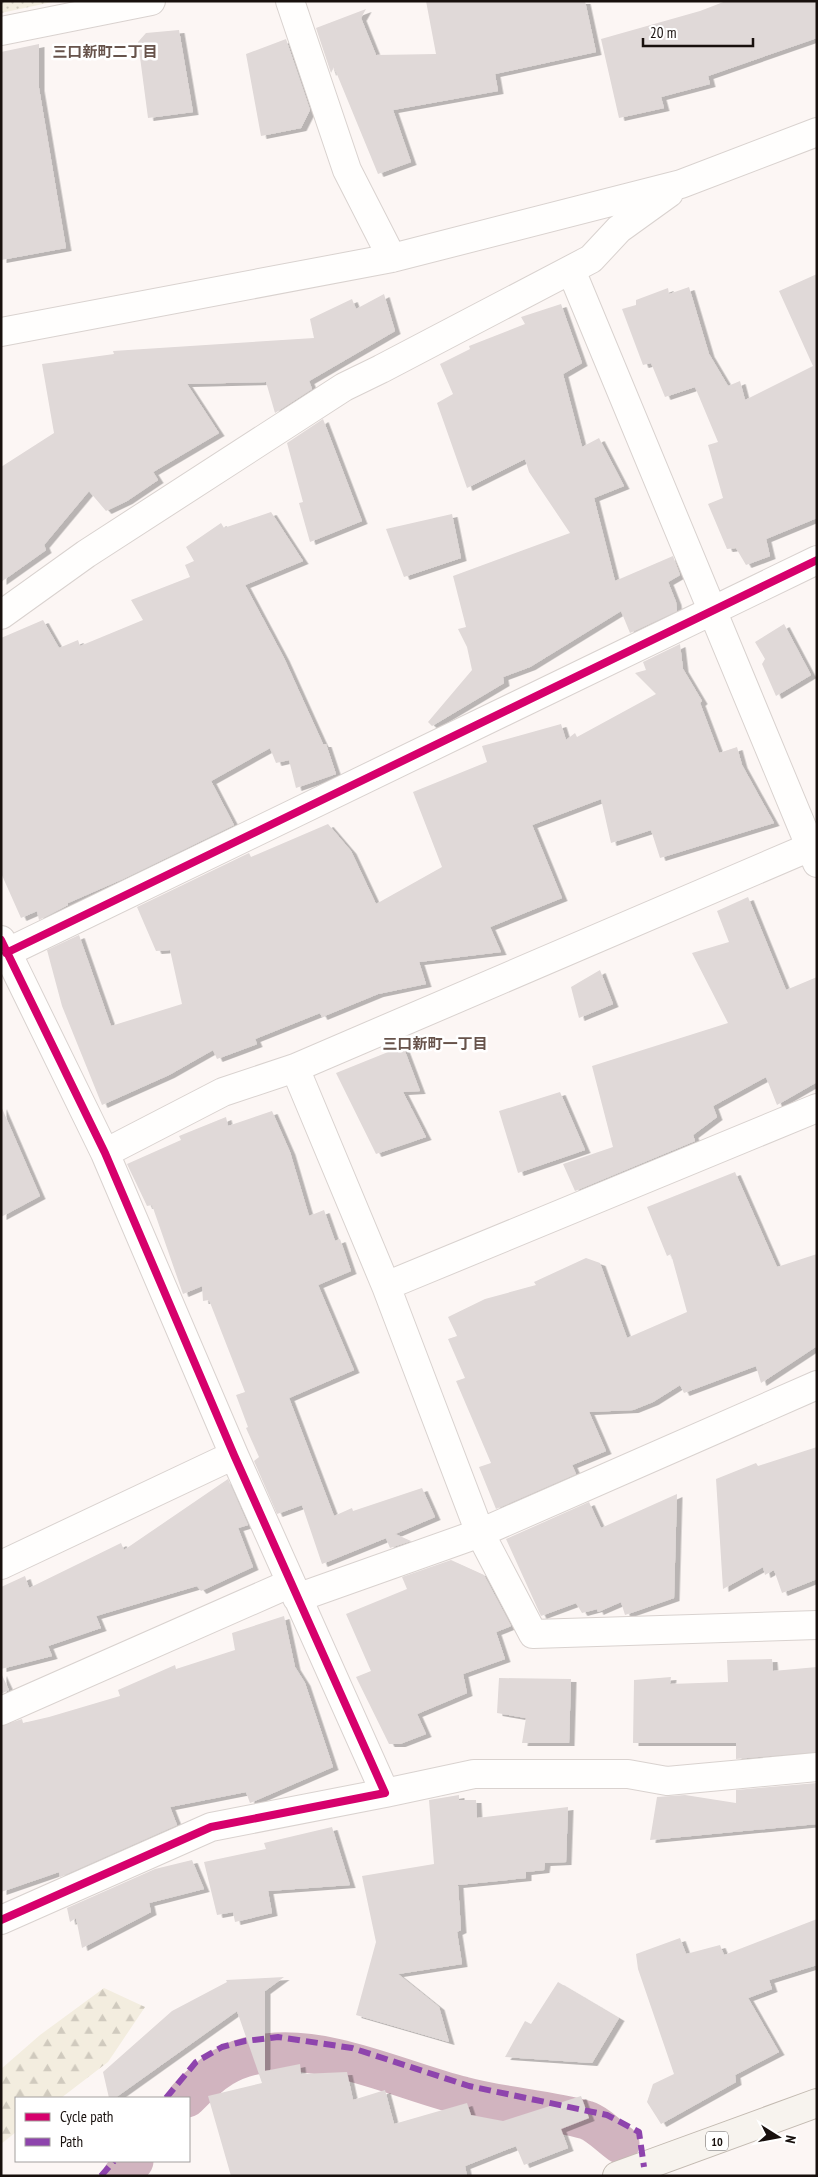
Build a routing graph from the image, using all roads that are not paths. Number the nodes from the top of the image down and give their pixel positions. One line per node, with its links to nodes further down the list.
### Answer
1 (151, 1): 3 (street)
2 (290, 1): 6 (street)
3 (1, 31)
4 (817, 132): 5 (street)
5 (681, 184): 6 (street); 7 (street)
6 (392, 258): 8 (street)
7 (571, 270): 10 (street); 11 (street)
8 (1, 332)
9 (817, 560): 10 (street)
10 (712, 610): 12 (street); 13 (street)
11 (1, 615)
12 (815, 851): 14 (street)
13 (4, 947): 16 (street)
14 (295, 1068): 16 (street); 17 (street)
15 (817, 1108): 17 (street)
16 (105, 1153): 19 (street)
17 (386, 1286): 20 (street)
18 (817, 1385): 20 (street)
19 (234, 1455): 21 (street); 22 (street)
20 (480, 1533): 22 (street); 23 (street)
21 (1, 1565)
22 (294, 1590): 24 (street); 26 (street)
23 (817, 1625)
24 (1, 1712)
25 (817, 1767): 26 (street)
26 (385, 1793): 27 (street)
27 (1, 1920)
28 (817, 2104): 29 (main road, 10)
29 (647, 2172): 30 (main road, 10)
30 (617, 2176)

